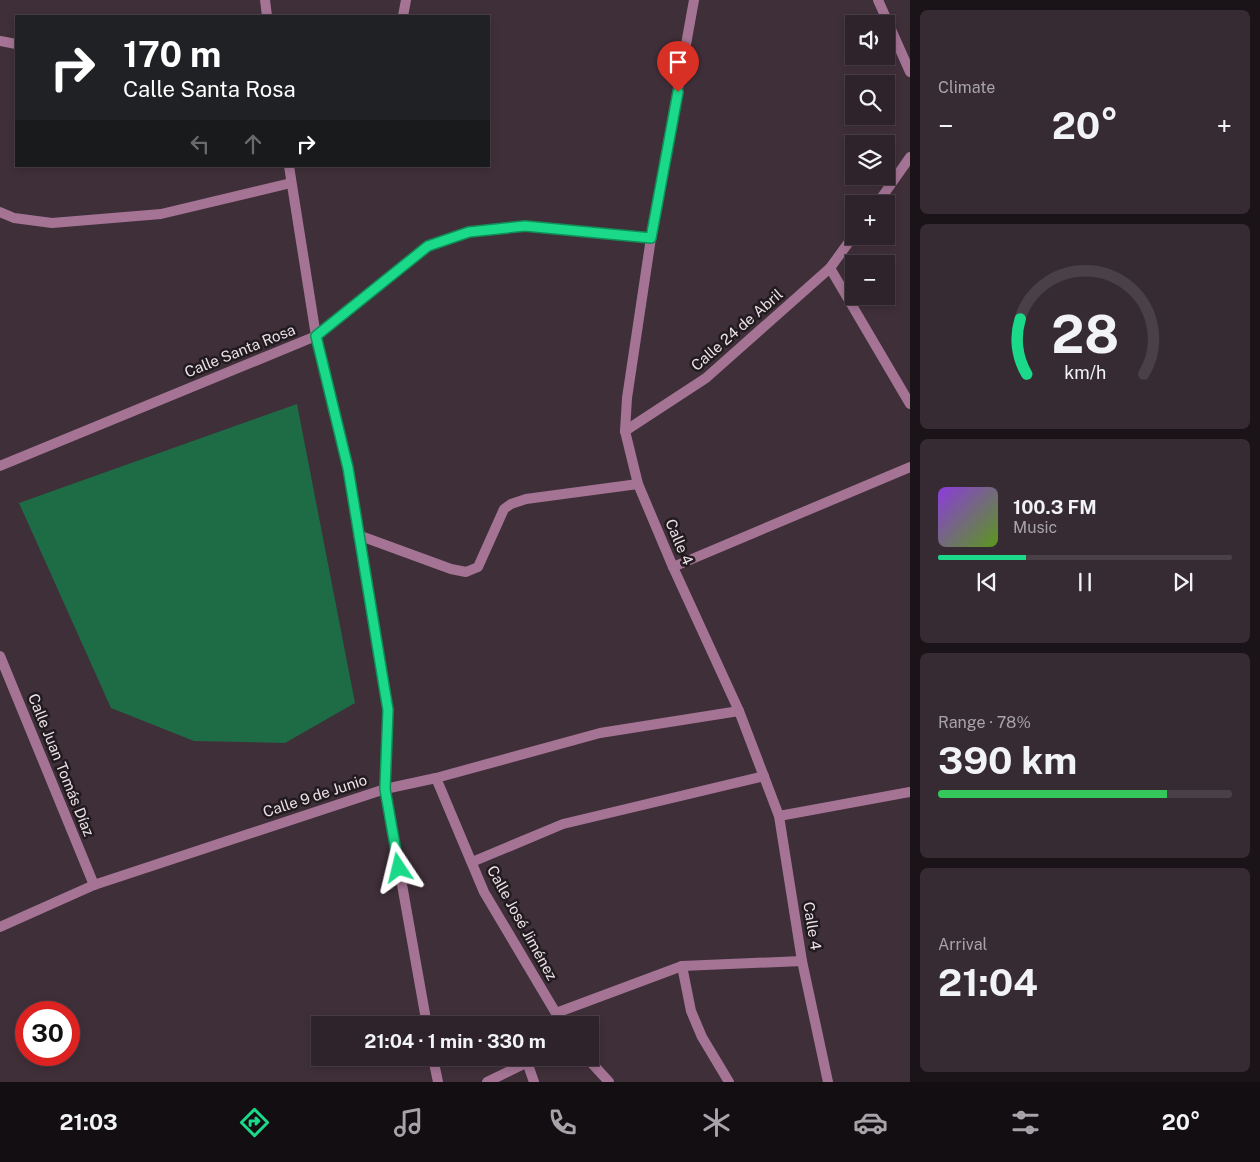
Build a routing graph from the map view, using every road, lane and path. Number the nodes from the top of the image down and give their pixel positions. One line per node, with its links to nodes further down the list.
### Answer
1 (265, 0): 5 (street)
2 (406, 0): 6 (street)
3 (694, 0): 15 (street, Calle 4)
4 (878, 0): 9 (street)
5 (267, 15)
6 (403, 15)
7 (0, 41): 8 (street)
8 (15, 44)
9 (910, 72)
10 (910, 158): 13 (street)
11 (289, 167): 12 (street)
12 (291, 183): 14 (street); 18 (street)
13 (883, 195)
14 (0, 212)
15 (651, 238): 18 (street, Calle Santa Rosa); 20 (street, Calle 4)
16 (847, 245): 17 (street, Calle 24 de Abril)
17 (830, 268): 19 (street); 20 (street, Calle 24 de Abril)
18 (316, 336): 21 (street, Calle Santa Rosa); 24 (street)
19 (910, 404)
20 (625, 431): 23 (street, Calle 4)
21 (0, 466)
22 (910, 467): 25 (street)
23 (638, 484): 24 (street); 25 (street, Calle 4)
24 (358, 535): 30 (street)
25 (673, 567): 27 (street, Calle 4)
26 (0, 656): 34 (street, Calle Juan Tomás Díaz)
27 (739, 712): 28 (street, Calle 4); 29 (street, Calle 9 de Junio)
28 (764, 776): 32 (street, Calle 4); 33 (street)
29 (436, 778): 30 (street, Calle 9 de Junio); 33 (street, Calle José Jiménez)
30 (385, 789): 34 (street, Calle 9 de Junio); 39 (street)
31 (910, 792): 32 (street)
32 (779, 816): 36 (street, Calle 4)
33 (472, 862): 38 (street, Calle José Jiménez)
34 (94, 885): 35 (street, Calle 9 de Junio)
35 (0, 927)
36 (802, 962): 37 (street); 50 (street, Calle 4)
37 (682, 966): 38 (street); 49 (street)
38 (556, 1013): 40 (street, Calle José Jiménez)
39 (425, 1016)
40 (558, 1016)
41 (435, 1066): 45 (street)
42 (518, 1066): 46 (street)
43 (528, 1066): 47 (street)
44 (594, 1066): 48 (street)
45 (438, 1082)
46 (487, 1082)
47 (534, 1082)
48 (609, 1082)
49 (728, 1082)
50 (828, 1082)

